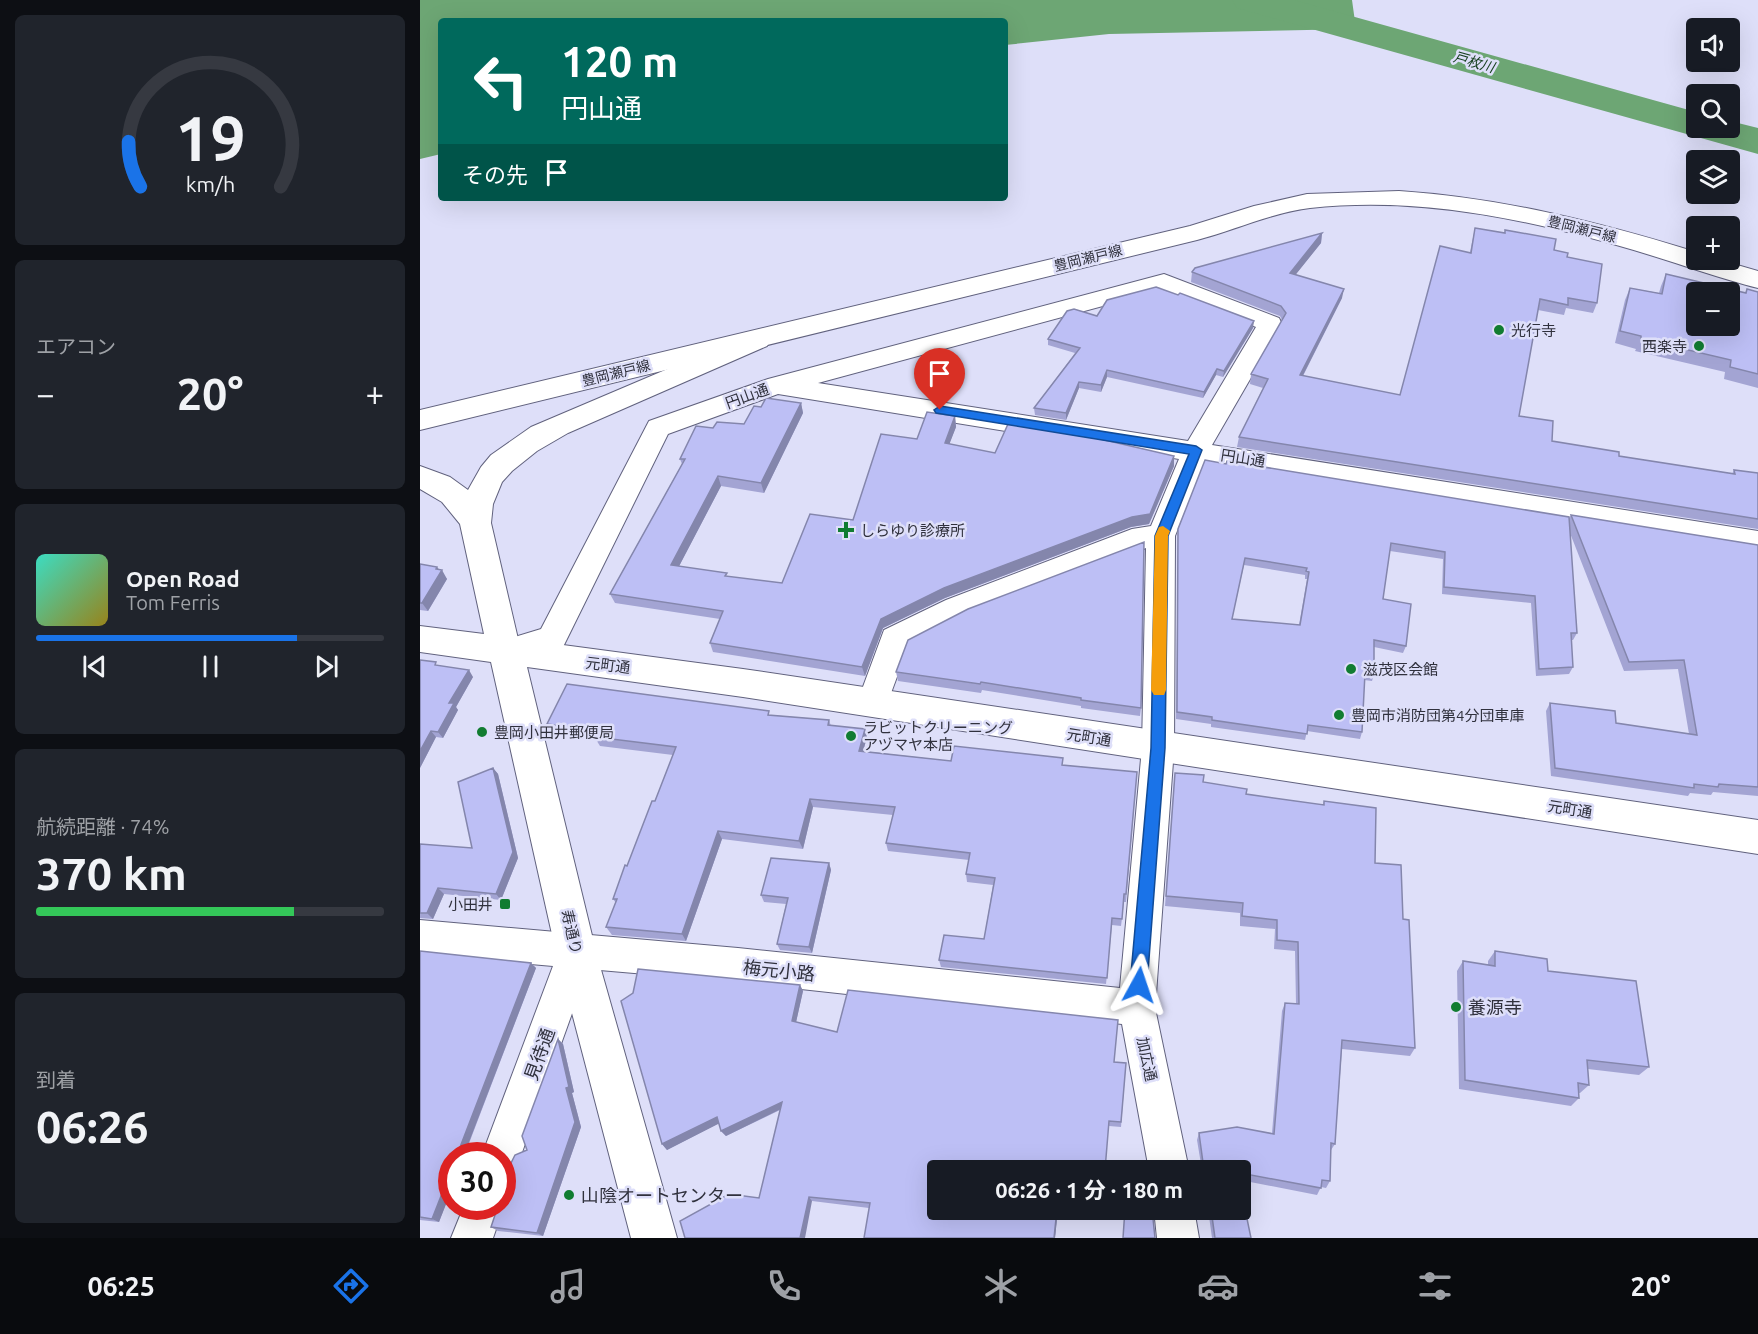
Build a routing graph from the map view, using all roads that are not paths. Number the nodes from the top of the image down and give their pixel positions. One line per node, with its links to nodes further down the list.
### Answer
1 (1758, 280): 2 (street, 豊岡瀬戸線)
2 (764, 337): 4 (street, 豊岡瀬戸線); 7 (street)
3 (777, 385): 5 (street, 円山通); 5 (street, 加広通); 10 (street, 円山通)
4 (420, 420)
5 (1196, 450): 8 (street, 加広通); 9 (street, 円山通)
6 (420, 477): 7 (street)
7 (475, 523): 10 (street, 寿通り)
8 (1161, 536): 12 (street); 13 (street, 加広通)
9 (1758, 542)
10 (501, 638): 11 (street, 元町通); 12 (street, 元町通); 16 (street, 寿通り)
11 (420, 639)
12 (873, 703): 13 (street, 元町通)
13 (1158, 748): 14 (street, 元町通); 17 (street, 加広通)
14 (1758, 837)
15 (420, 937): 16 (street, 梅元小路)
16 (576, 952): 17 (street, 梅元小路); 18 (street, 見待通); 23 (street, 寿通り)
17 (1137, 1008): 19 (street, 加広通)
18 (507, 1142)
19 (1167, 1160)
20 (479, 1220): 22 (street)
21 (1176, 1220): 24 (street)
22 (472, 1238)
23 (654, 1238)
24 (1178, 1238)

